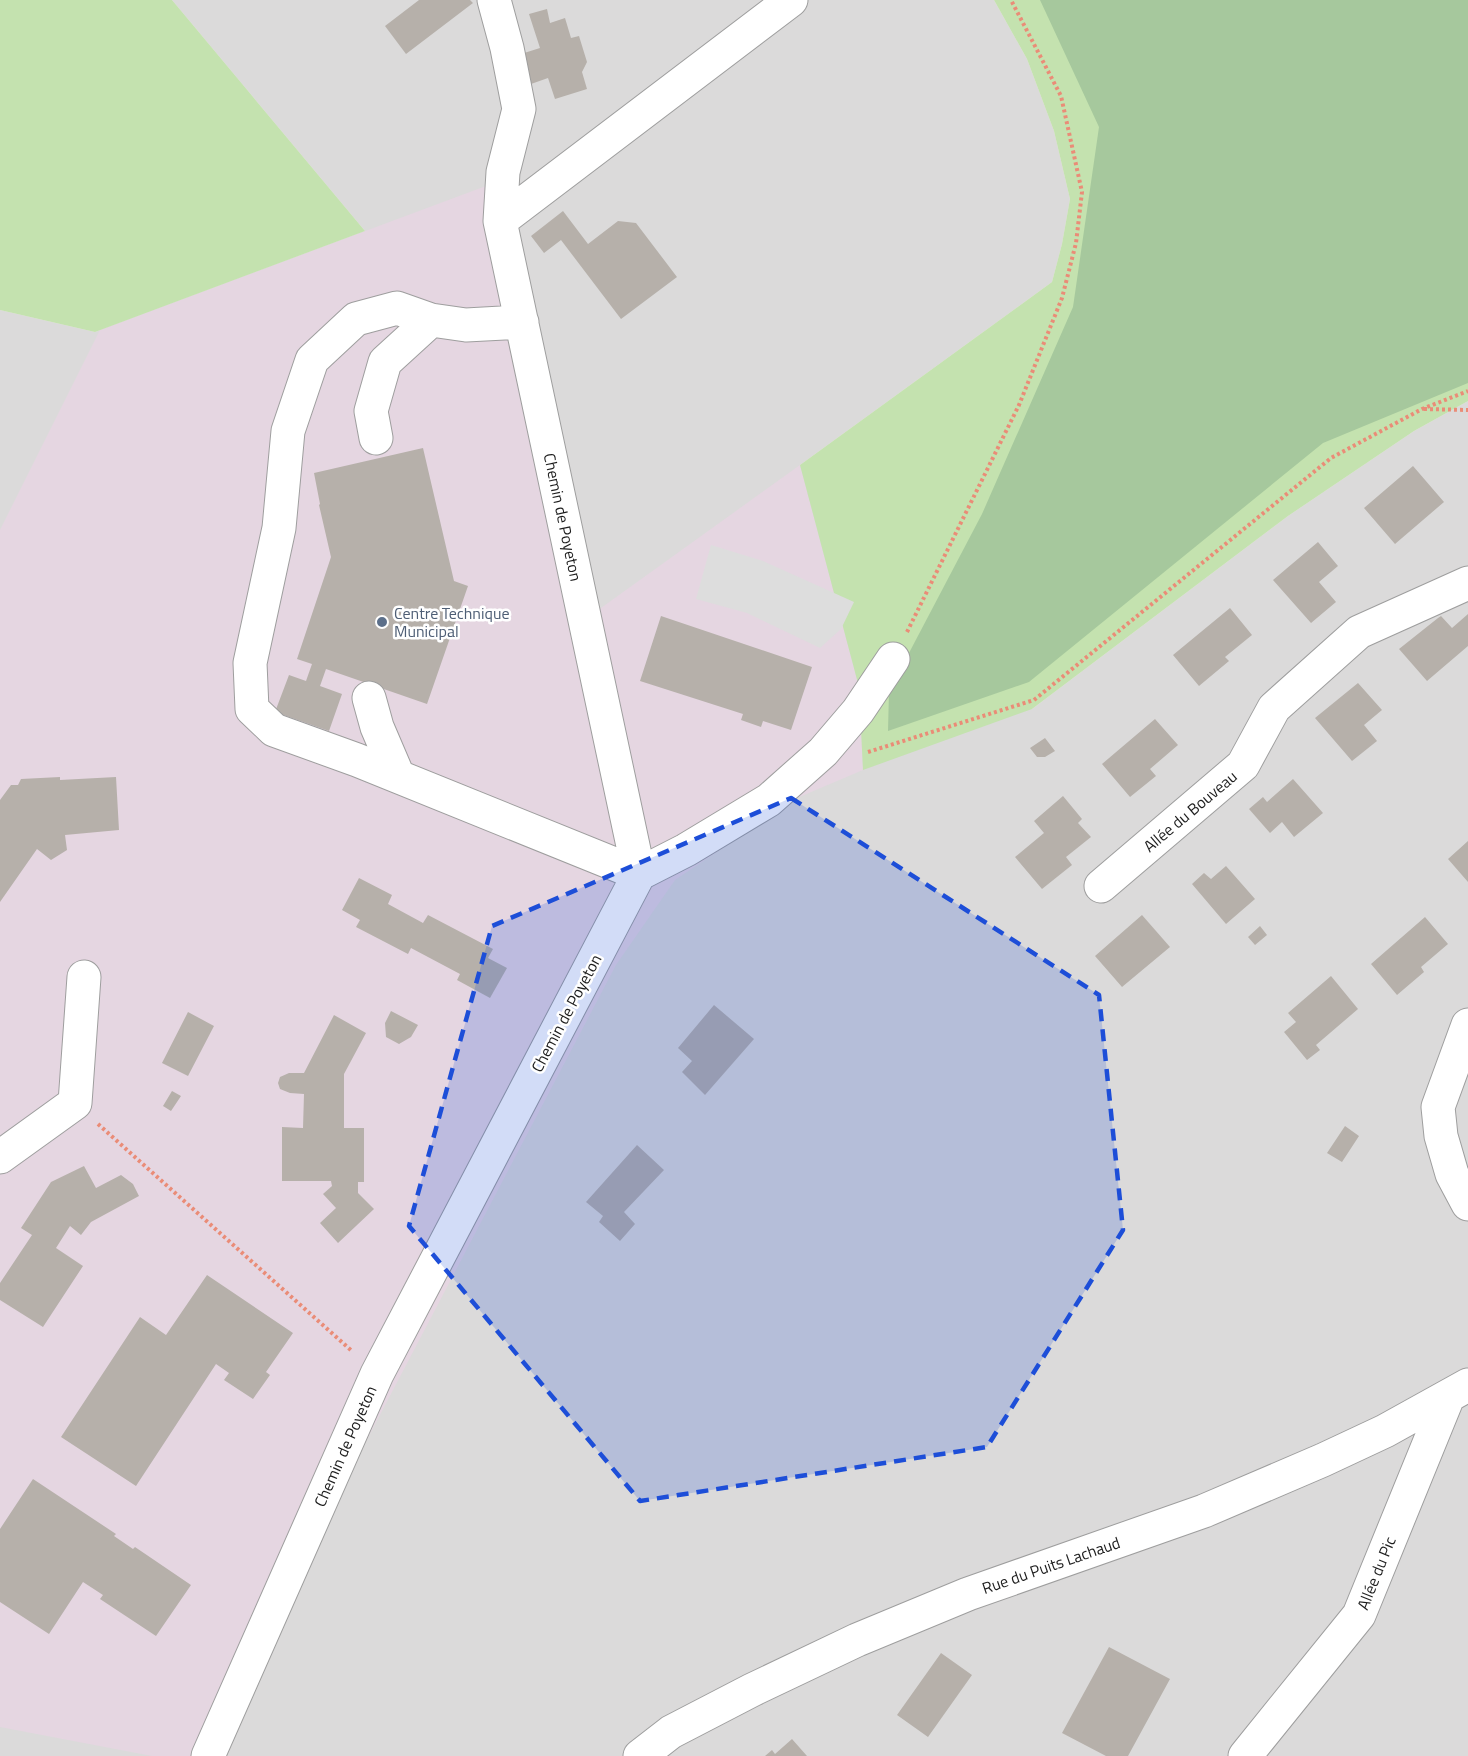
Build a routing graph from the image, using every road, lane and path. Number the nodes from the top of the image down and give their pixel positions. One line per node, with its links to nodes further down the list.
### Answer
1 (494, 0): 4 (street, Chemin de Poyeton)
2 (791, 0): 4 (street)
3 (1011, 0): 12 (path)
4 (500, 221): 6 (street, Chemin de Poyeton)
5 (431, 320): 6 (street); 10 (street); 15 (street)
6 (522, 322): 16 (street, Chemin de Poyeton)
7 (1468, 391): 8 (path)
8 (1422, 410): 9 (path); 14 (path)
9 (1468, 410)
10 (376, 438)
11 (1468, 583): 17 (street, Allée du Bouveau)
12 (893, 659): 16 (street)
13 (369, 698): 15 (street)
14 (868, 752)
15 (398, 776): 16 (street)
16 (639, 874): 23 (street, Chemin de Poyeton)
17 (1101, 886)
18 (84, 977): 20 (street)
19 (1468, 1025): 22 (street)
20 (75, 1103): 21 (street); 23 (path)
21 (0, 1157)
22 (1468, 1204)
23 (377, 1374): 25 (street, Chemin de Poyeton)
24 (1458, 1391): 26 (street, Rue du Puits Lachaud); 27 (street, Allée du Pic)
25 (208, 1756)
26 (640, 1756)
27 (1245, 1756)

